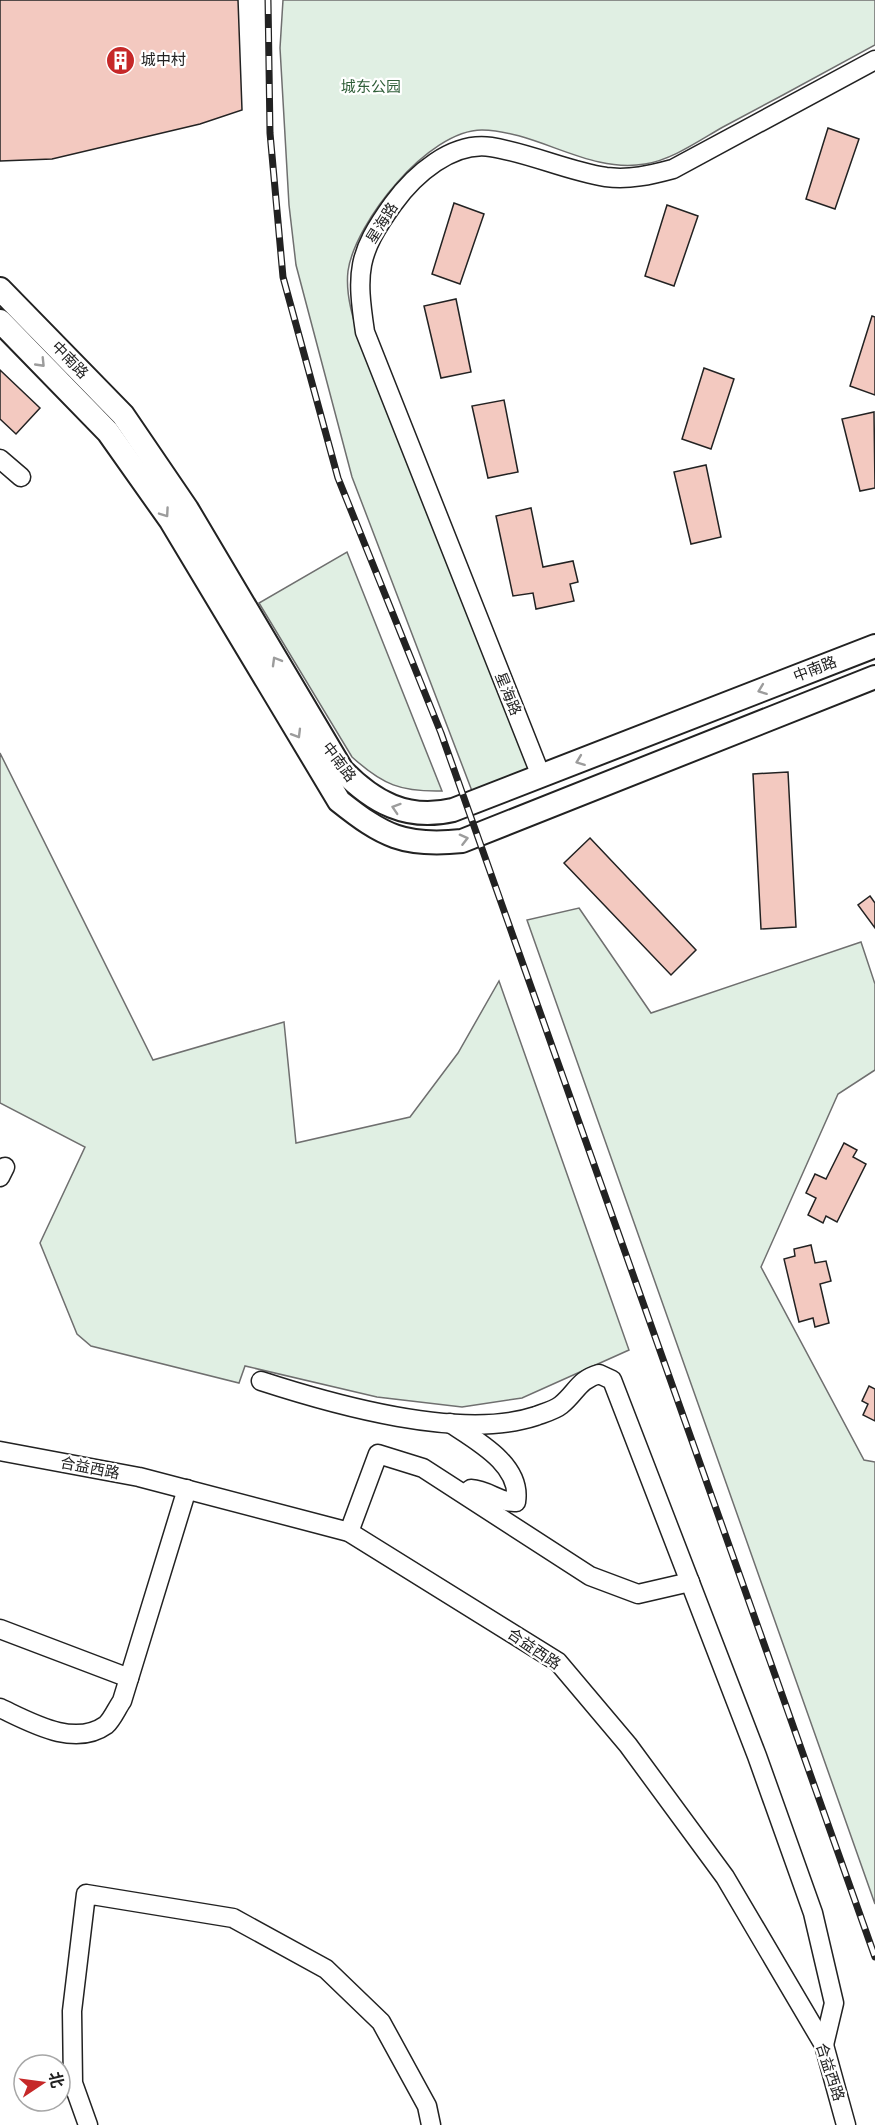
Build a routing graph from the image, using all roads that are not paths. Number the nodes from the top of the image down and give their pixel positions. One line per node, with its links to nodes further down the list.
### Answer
1 (875, 60): 8 (street, 星海路)
2 (0, 289): 8 (main road, 中南路, one-way to 2)
3 (0, 321): 7 (main road, 中南路, one-way to 7)
4 (0, 459): 5 (street)
5 (21, 477)
6 (875, 646): 8 (main road, 中南路, one-way to 8)
7 (875, 677)
8 (541, 776)
9 (261, 1381): 10 (street)
10 (449, 1422): 13 (street); 15 (street)
11 (0, 1451): 12 (street, 合益西路)
12 (187, 1490): 14 (street, 合益西路); 17 (street)
13 (465, 1494): 14 (street); 15 (street)
14 (349, 1532): 19 (street, 合益西路)
15 (690, 1581): 19 (street)
16 (0, 1629): 17 (street)
17 (129, 1678): 18 (street)
18 (0, 1708)
19 (824, 2045): 22 (street, 合益西路)
20 (88, 2125): 21 (street)
21 (431, 2125)
22 (846, 2125)

